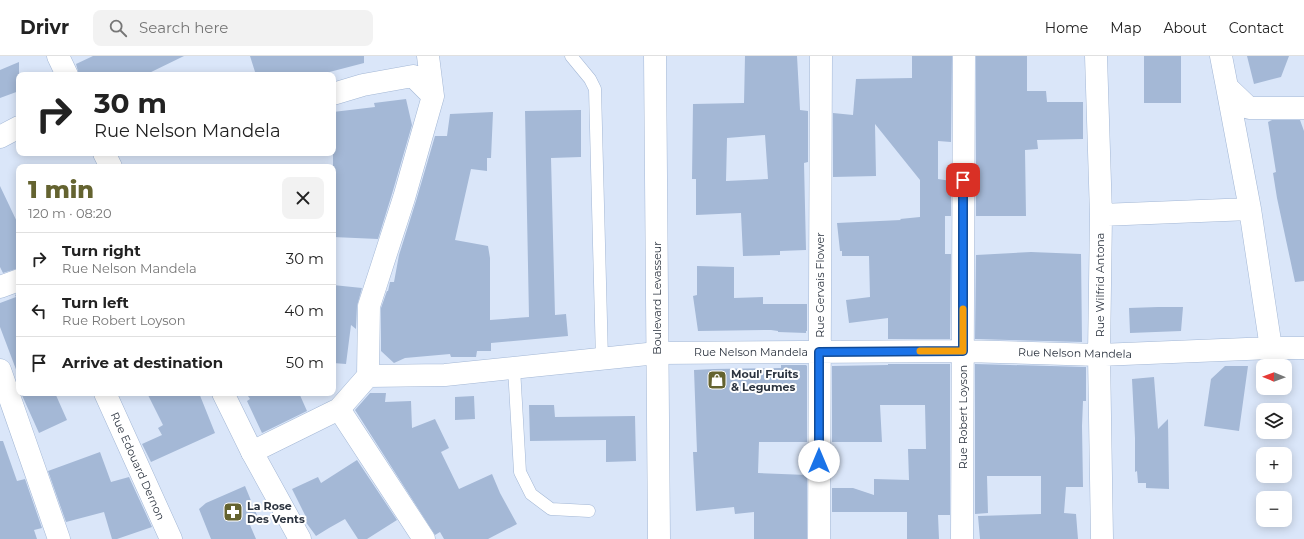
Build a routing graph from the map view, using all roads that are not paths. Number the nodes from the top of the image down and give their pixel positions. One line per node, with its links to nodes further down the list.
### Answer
1 (58, 56): 9 (street)
2 (428, 56): 12 (street)
3 (571, 56): 26 (lane)
4 (655, 56): 24 (street, Boulevard Levasseur)
5 (821, 56): 23 (street, Rue Gervais Flower)
6 (964, 56): 22 (street, Rue Robert Loyson)
7 (1096, 56): 17 (street, Rue Wilfrid Antona)
8 (1221, 56): 10 (street)
9 (66, 72)
10 (1228, 87): 13 (street); 16 (street)
11 (336, 93): 12 (street)
12 (433, 96): 29 (street)
13 (1304, 108)
14 (16, 129): 15 (street)
15 (0, 137)
16 (1250, 209): 17 (street); 20 (street)
17 (1101, 215): 25 (street, Rue Wilfrid Antona)
18 (16, 281): 19 (street)
19 (0, 287)
20 (1270, 348): 21 (street, Rue Nelson Mandela); 25 (street, Rue Nelson Mandela)
21 (1304, 348)
22 (963, 351): 23 (street, Rue Nelson Mandela); 25 (street, Rue Nelson Mandela); 41 (street, Rue Robert Loyson)
23 (819, 352): 24 (street, Rue Nelson Mandela); 40 (street, Rue Gervais Flower)
24 (657, 353): 26 (street, Rue Nelson Mandela); 39 (street, Boulevard Levasseur)
25 (1099, 355): 42 (street, Rue Wilfrid Antona)
26 (602, 360): 27 (street, Rue Nelson Mandela)
27 (514, 368): 29 (street, Rue Nelson Mandela); 34 (lane)
28 (0, 370): 35 (street)
29 (368, 376): 32 (street)
30 (106, 396): 36 (street, Rue Edouard Dernon)
31 (224, 396): 33 (street)
32 (339, 409): 33 (street); 38 (street)
33 (252, 452): 37 (street)
34 (589, 511)
35 (59, 539)
36 (171, 539)
37 (300, 539)
38 (424, 539)
39 (658, 539)
40 (819, 539)
41 (962, 539)
42 (1102, 539)

